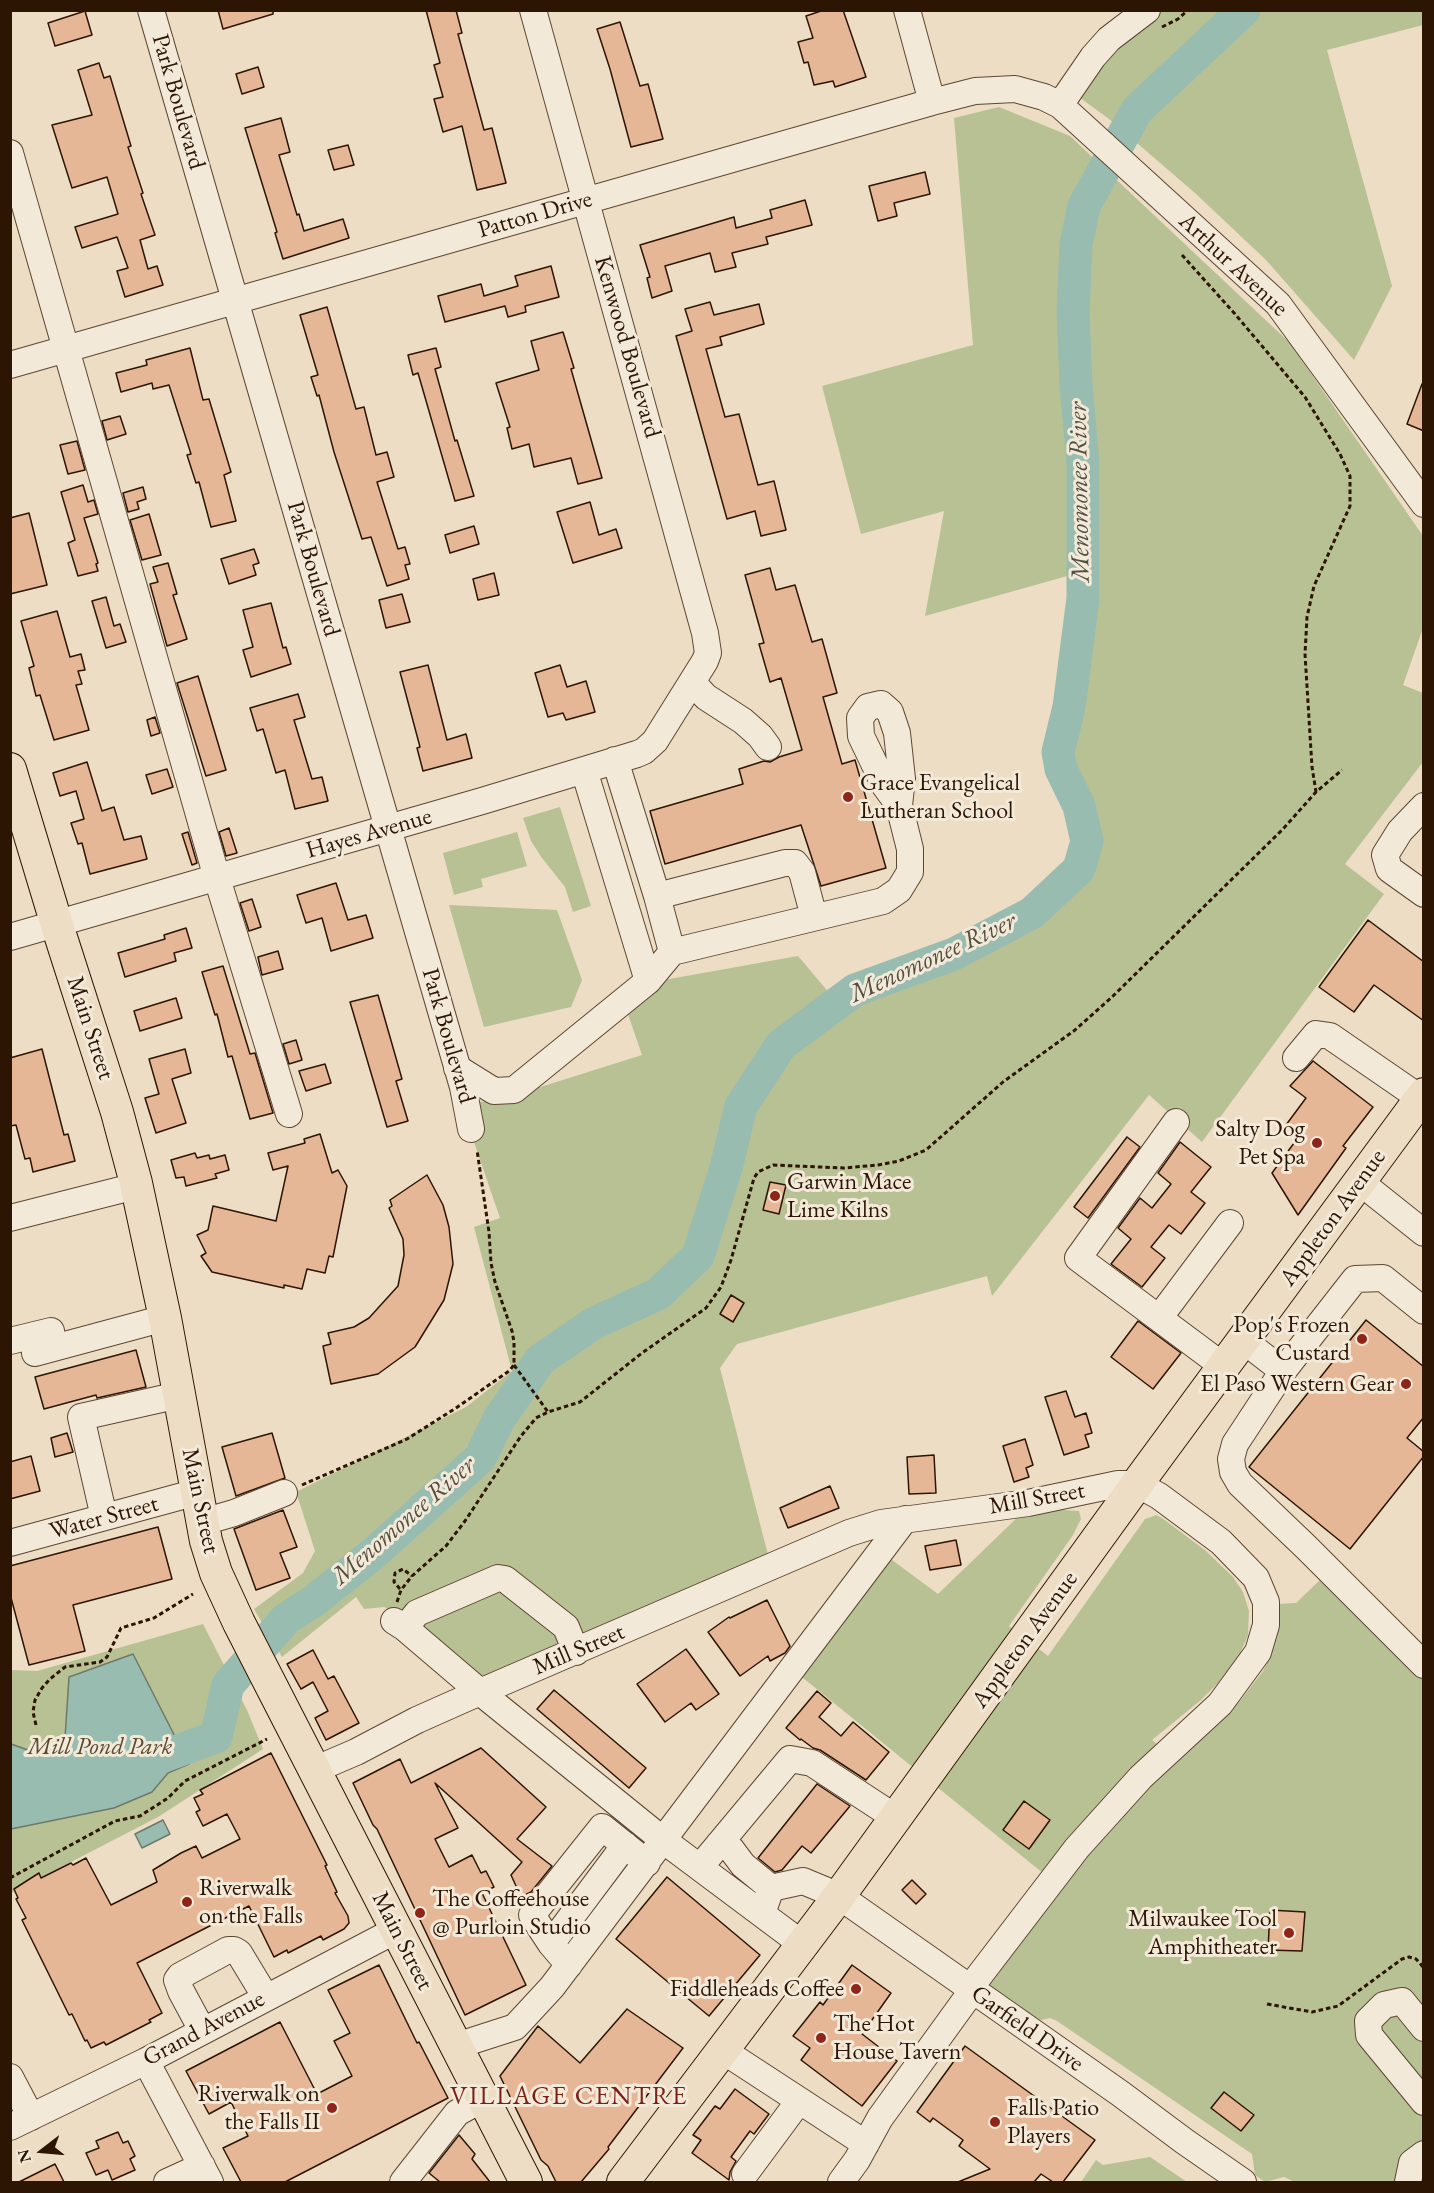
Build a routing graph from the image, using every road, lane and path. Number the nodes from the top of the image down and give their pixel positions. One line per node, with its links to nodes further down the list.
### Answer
1 (151, 10): 11 (street, Park Boulevard)
2 (533, 10): 9 (street, Kenwood Boulevard)
3 (907, 10): 6 (street)
4 (1188, 10): 5 (path)
5 (1154, 19): 7 (street)
6 (932, 102): 7 (street, Patton Drive); 9 (street, Patton Drive)
7 (1060, 105): 14 (street, Arthur Avenue)
8 (10, 153): 12 (street)
9 (586, 200): 11 (street, Patton Drive); 15 (street, Kenwood Boulevard)
10 (1182, 255): 21 (path)
11 (235, 300): 12 (street, Patton Drive); 24 (street, Park Boulevard)
12 (67, 348): 13 (street, Patton Drive); 25 (street)
13 (10, 365)
14 (1424, 504)
15 (692, 682): 16 (street); 17 (street, Hayes Avenue)
16 (768, 747)
17 (615, 760): 19 (street, Hayes Avenue); 27 (street)
18 (10, 769): 29 (main road, Main Street)
19 (584, 770): 24 (street, Hayes Avenue); 32 (street)
20 (1342, 770): 21 (path)
21 (1316, 792): 53 (path)
22 (899, 805): 28 (street)
23 (1424, 806): 26 (street)
24 (388, 829): 25 (street, Hayes Avenue); 34 (street, Park Boulevard)
25 (217, 878): 29 (street, Hayes Avenue); 36 (street)
26 (1424, 894)
27 (657, 896): 28 (street); 31 (street)
28 (814, 917): 31 (street)
29 (57, 925): 30 (street, Hayes Avenue); 40 (main road, Main Street)
30 (10, 937)
31 (672, 952): 32 (street)
32 (648, 981): 34 (street)
33 (1296, 1058): 35 (street)
34 (458, 1068): 38 (street, Park Boulevard)
35 (1422, 1096): 39 (main road, Appleton Avenue)
36 (290, 1114)
37 (1176, 1122): 46 (street)
38 (471, 1129): 49 (path)
39 (1359, 1182): 43 (street); 47 (main road, Appleton Avenue)
40 (136, 1186): 41 (street); 45 (main road, Main Street)
41 (10, 1218)
42 (1230, 1223): 46 (street)
43 (1424, 1233)
44 (1424, 1311): 51 (street)
45 (165, 1318): 48 (street); 52 (main road, Main Street)
46 (1159, 1318): 50 (street)
47 (1243, 1340): 50 (main road, Appleton Avenue); 51 (street)
48 (10, 1341)
49 (516, 1366): 53 (path); 55 (path)
50 (1223, 1366): 54 (main road, Appleton Avenue)
51 (1283, 1371): 65 (street)
52 (179, 1395): 56 (main road, Main Street); 57 (street)
53 (548, 1412): 60 (path)
54 (1137, 1484): 58 (street, Mill Street); 70 (main road, Appleton Avenue); 83 (street)
55 (284, 1493): 56 (street, Water Street)
56 (200, 1507): 57 (street, Water Street); 69 (main road, Main Street)
57 (104, 1517): 59 (street, Water Street)
58 (905, 1519): 64 (street, Mill Street); 71 (street)
59 (10, 1542)
60 (412, 1576): 61 (path); 61 (path)
61 (400, 1590): 63 (path)
62 (194, 1594): 67 (path)
63 (400, 1625): 64 (street); 66 (street)
64 (576, 1652): 66 (street, Mill Street)
65 (1424, 1665)
66 (480, 1692): 69 (street, Mill Street); 71 (street)
67 (36, 1725)
68 (267, 1739): 75 (path)
69 (314, 1770): 79 (main road, Main Street)
70 (896, 1818): 72 (street); 77 (main road, Appleton Avenue)
71 (663, 1840): 73 (street); 74 (street)
72 (719, 1844): 74 (street); 76 (street)
73 (646, 1863): 81 (street); 81 (street)
74 (700, 1867): 78 (street)
75 (10, 1878)
76 (771, 1888): 77 (street, Garfield Drive); 78 (street)
77 (839, 1896): 80 (main road, Appleton Avenue); 83 (street, Garfield Drive)
78 (762, 1914): 80 (street)
79 (396, 1929): 84 (street, Grand Avenue); 88 (main road, Main Street)
80 (802, 1944): 89 (main road, Appleton Avenue)
81 (569, 1965): 88 (street)
82 (1424, 1968): 85 (path)
83 (972, 1990): 96 (street); 105 (street, Garfield Drive)
84 (265, 1996): 87 (street, Grand Avenue); 87 (street)
85 (1267, 2004)
86 (1424, 2028): 94 (street)
87 (202, 2030): 90 (street, Grand Avenue)
88 (456, 2046): 92 (main road, Main Street)
89 (722, 2050): 93 (street); 103 (main road, Appleton Avenue)
90 (146, 2061): 95 (street, Grand Avenue); 98 (street)
91 (10, 2077): 95 (street)
92 (482, 2099): 101 (street); 102 (main road, Main Street)
93 (799, 2101): 96 (street); 99 (street)
94 (1424, 2102)
95 (21, 2122)
96 (866, 2144): 104 (street)
97 (1424, 2154): 106 (street)
98 (206, 2174): 100 (street)
99 (745, 2174)
100 (167, 2182)
101 (403, 2182)
102 (526, 2182)
103 (623, 2182)
104 (841, 2182)
105 (1243, 2182)
106 (1408, 2182)

